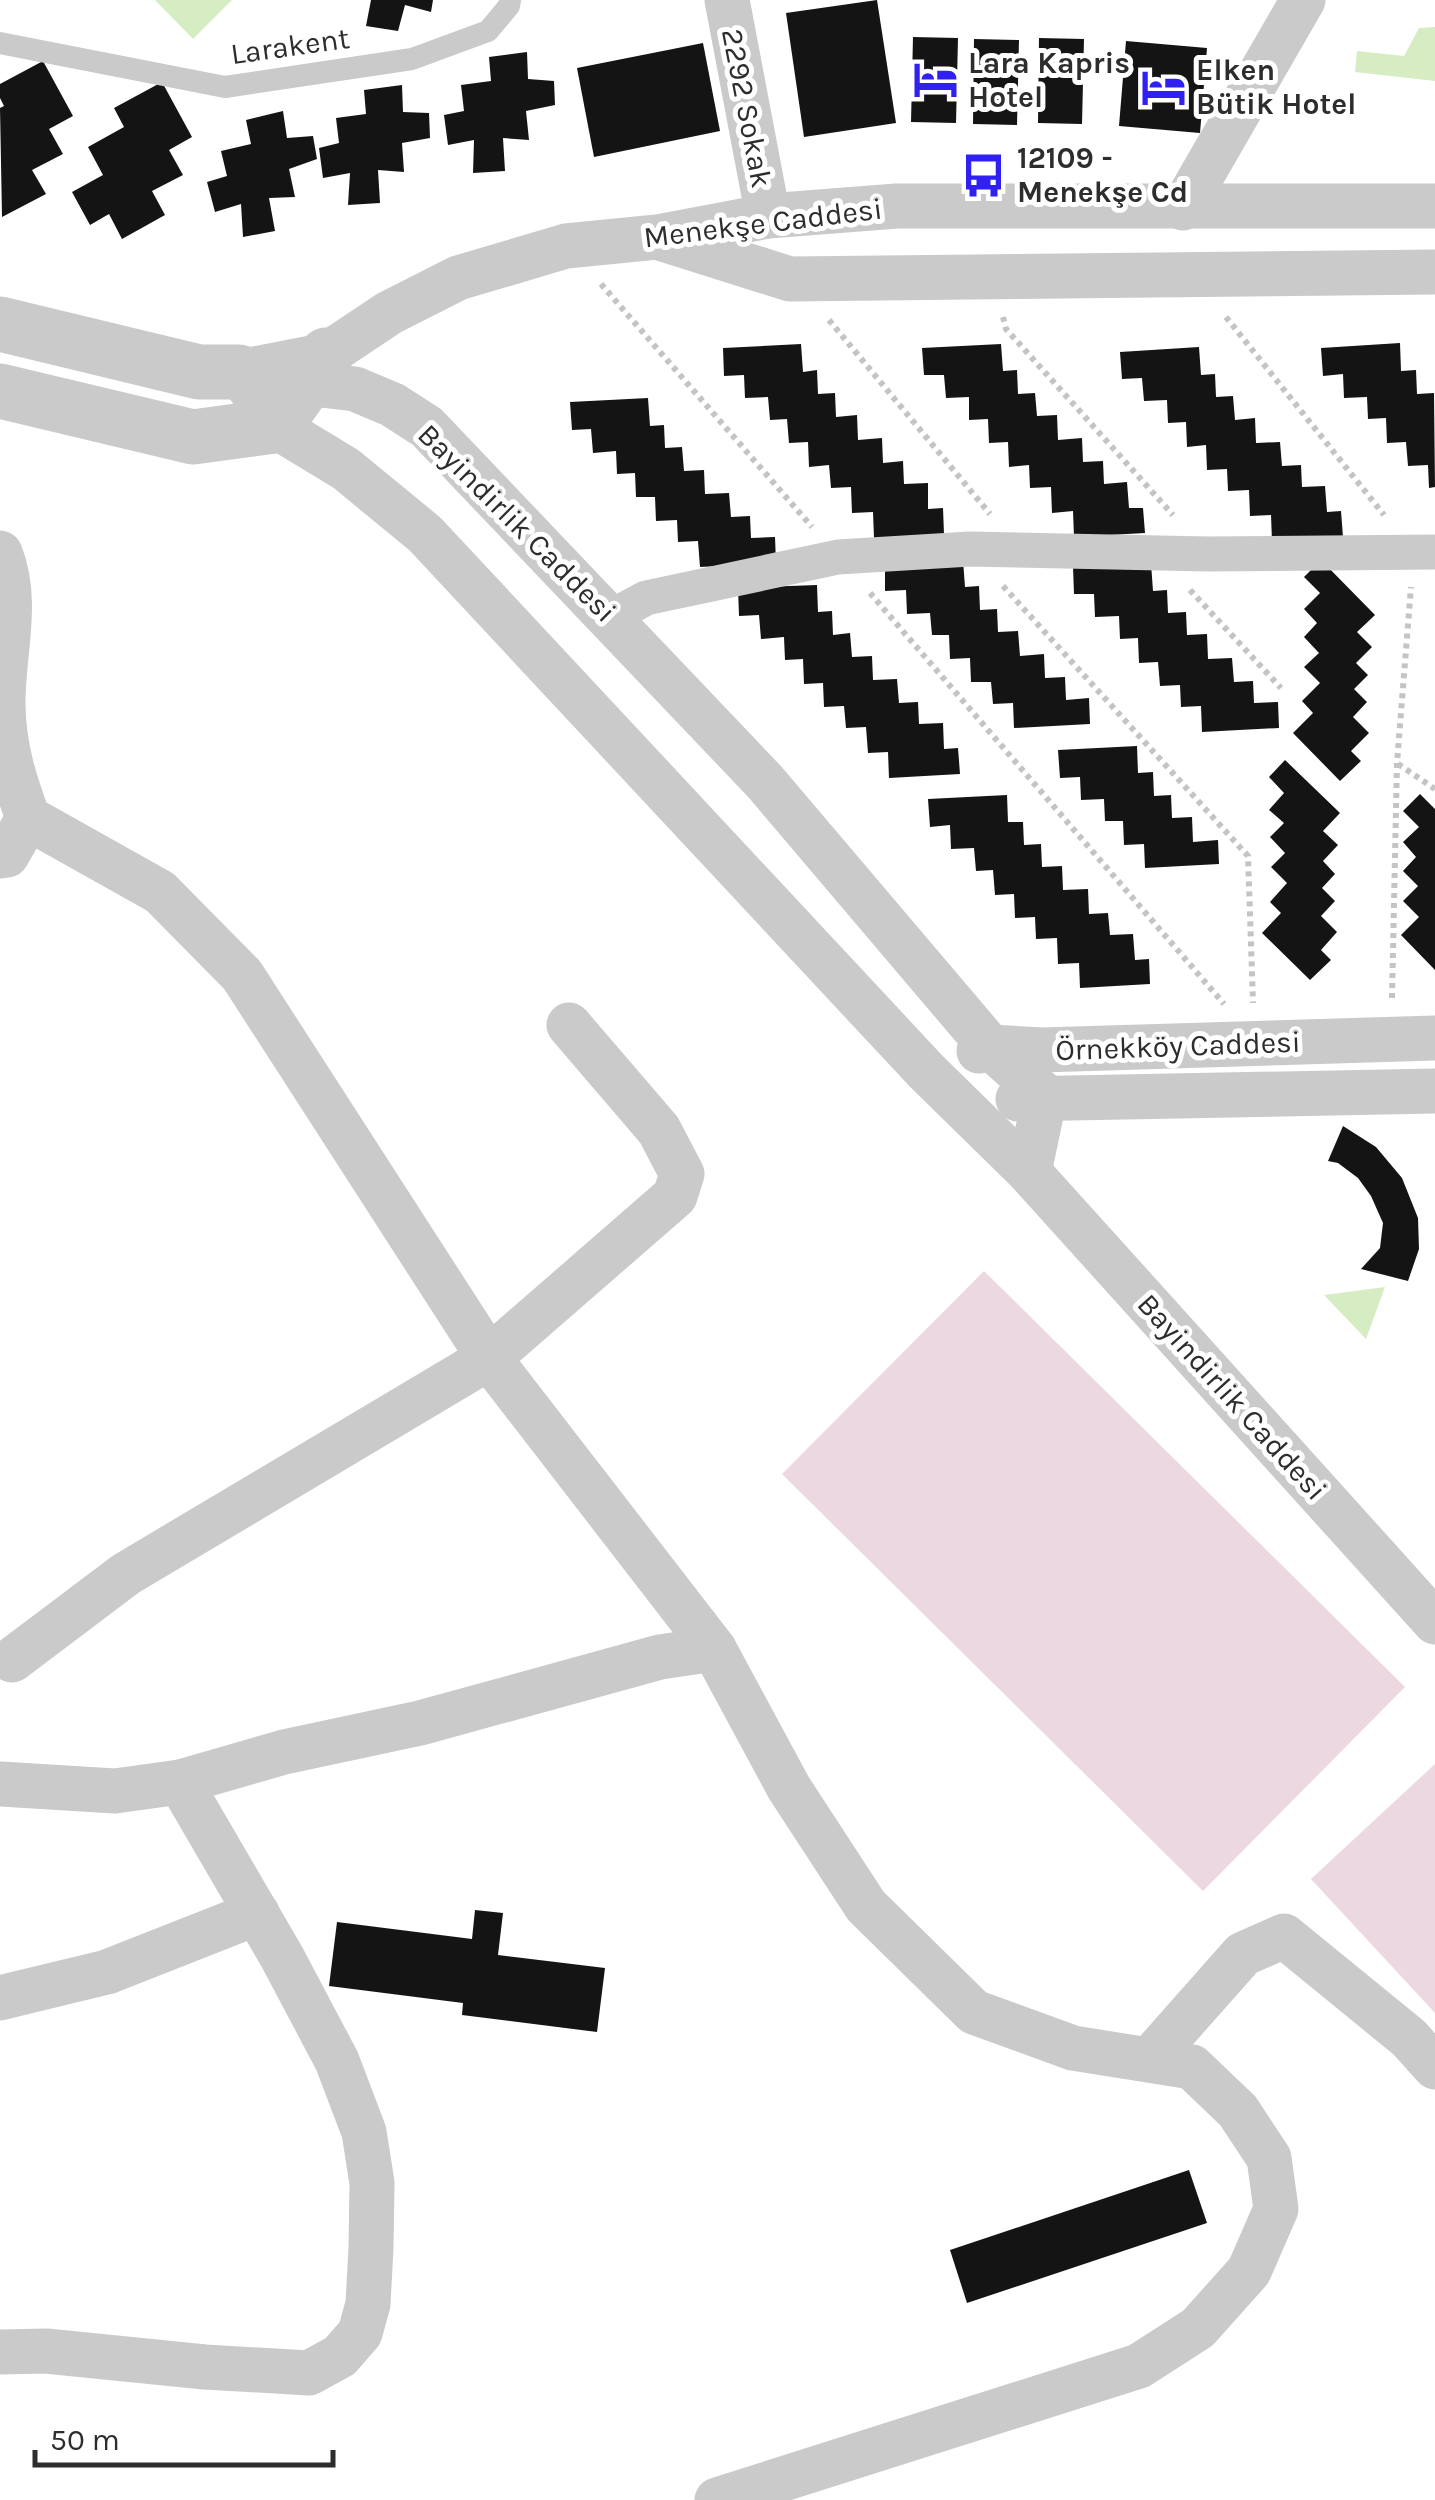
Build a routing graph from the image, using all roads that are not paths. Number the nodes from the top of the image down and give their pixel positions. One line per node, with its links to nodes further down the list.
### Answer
1 (510, 0): 4 (lane, Larakent)
2 (726, 0): 7 (street, 2292 Sokak)
3 (1303, 0): 6 (street)
4 (0, 43)
5 (1435, 206): 6 (street, Menekşe Caddesi)
6 (1183, 208): 7 (street, Menekşe Caddesi)
7 (768, 216): 8 (street, Menekşe Caddesi)
8 (657, 237): 9 (street); 12 (street, Menekşe Caddesi)
9 (1435, 272)
10 (0, 324): 11 (street)
11 (239, 372): 12 (street, Bayindirlik Caddesi)
12 (302, 388): 13 (street); 16 (street, Bayindirlik Caddesi); 22 (street, Bayindirlik Caddesi)
13 (0, 391)
14 (1424, 552): 16 (street)
15 (0, 553): 17 (street)
16 (611, 617): 21 (street, Bayindirlik Caddesi)
17 (28, 818): 18 (street); 27 (street)
18 (0, 856)
19 (569, 1025): 27 (street)
20 (1435, 1038): 21 (street, Örnekköy Caddesi)
21 (990, 1047): 22 (street, Örnekköy Caddesi); 24 (street, Bayindirlik Caddesi)
22 (926, 1071): 25 (street, Bayindirlik Caddesi)
23 (1435, 1091): 24 (street, Örnekköy Caddesi)
24 (1045, 1096): 25 (street, Örnekköy Caddesi); 26 (street)
25 (961, 1105): 26 (street, Bayindirlik Caddesi)
26 (1029, 1172): 28 (street, Bayindirlik Caddesi)
27 (489, 1358): 29 (street); 30 (street)
28 (1435, 1622)
29 (714, 1649): 31 (street); 35 (street)
30 (12, 1660)
31 (180, 1782): 32 (street); 33 (street)
32 (0, 1784)
33 (257, 1914): 34 (street); 37 (street)
34 (0, 1998)
35 (1150, 2059): 36 (street); 38 (street)
36 (1435, 2067)
37 (0, 2352)
38 (717, 2500)

